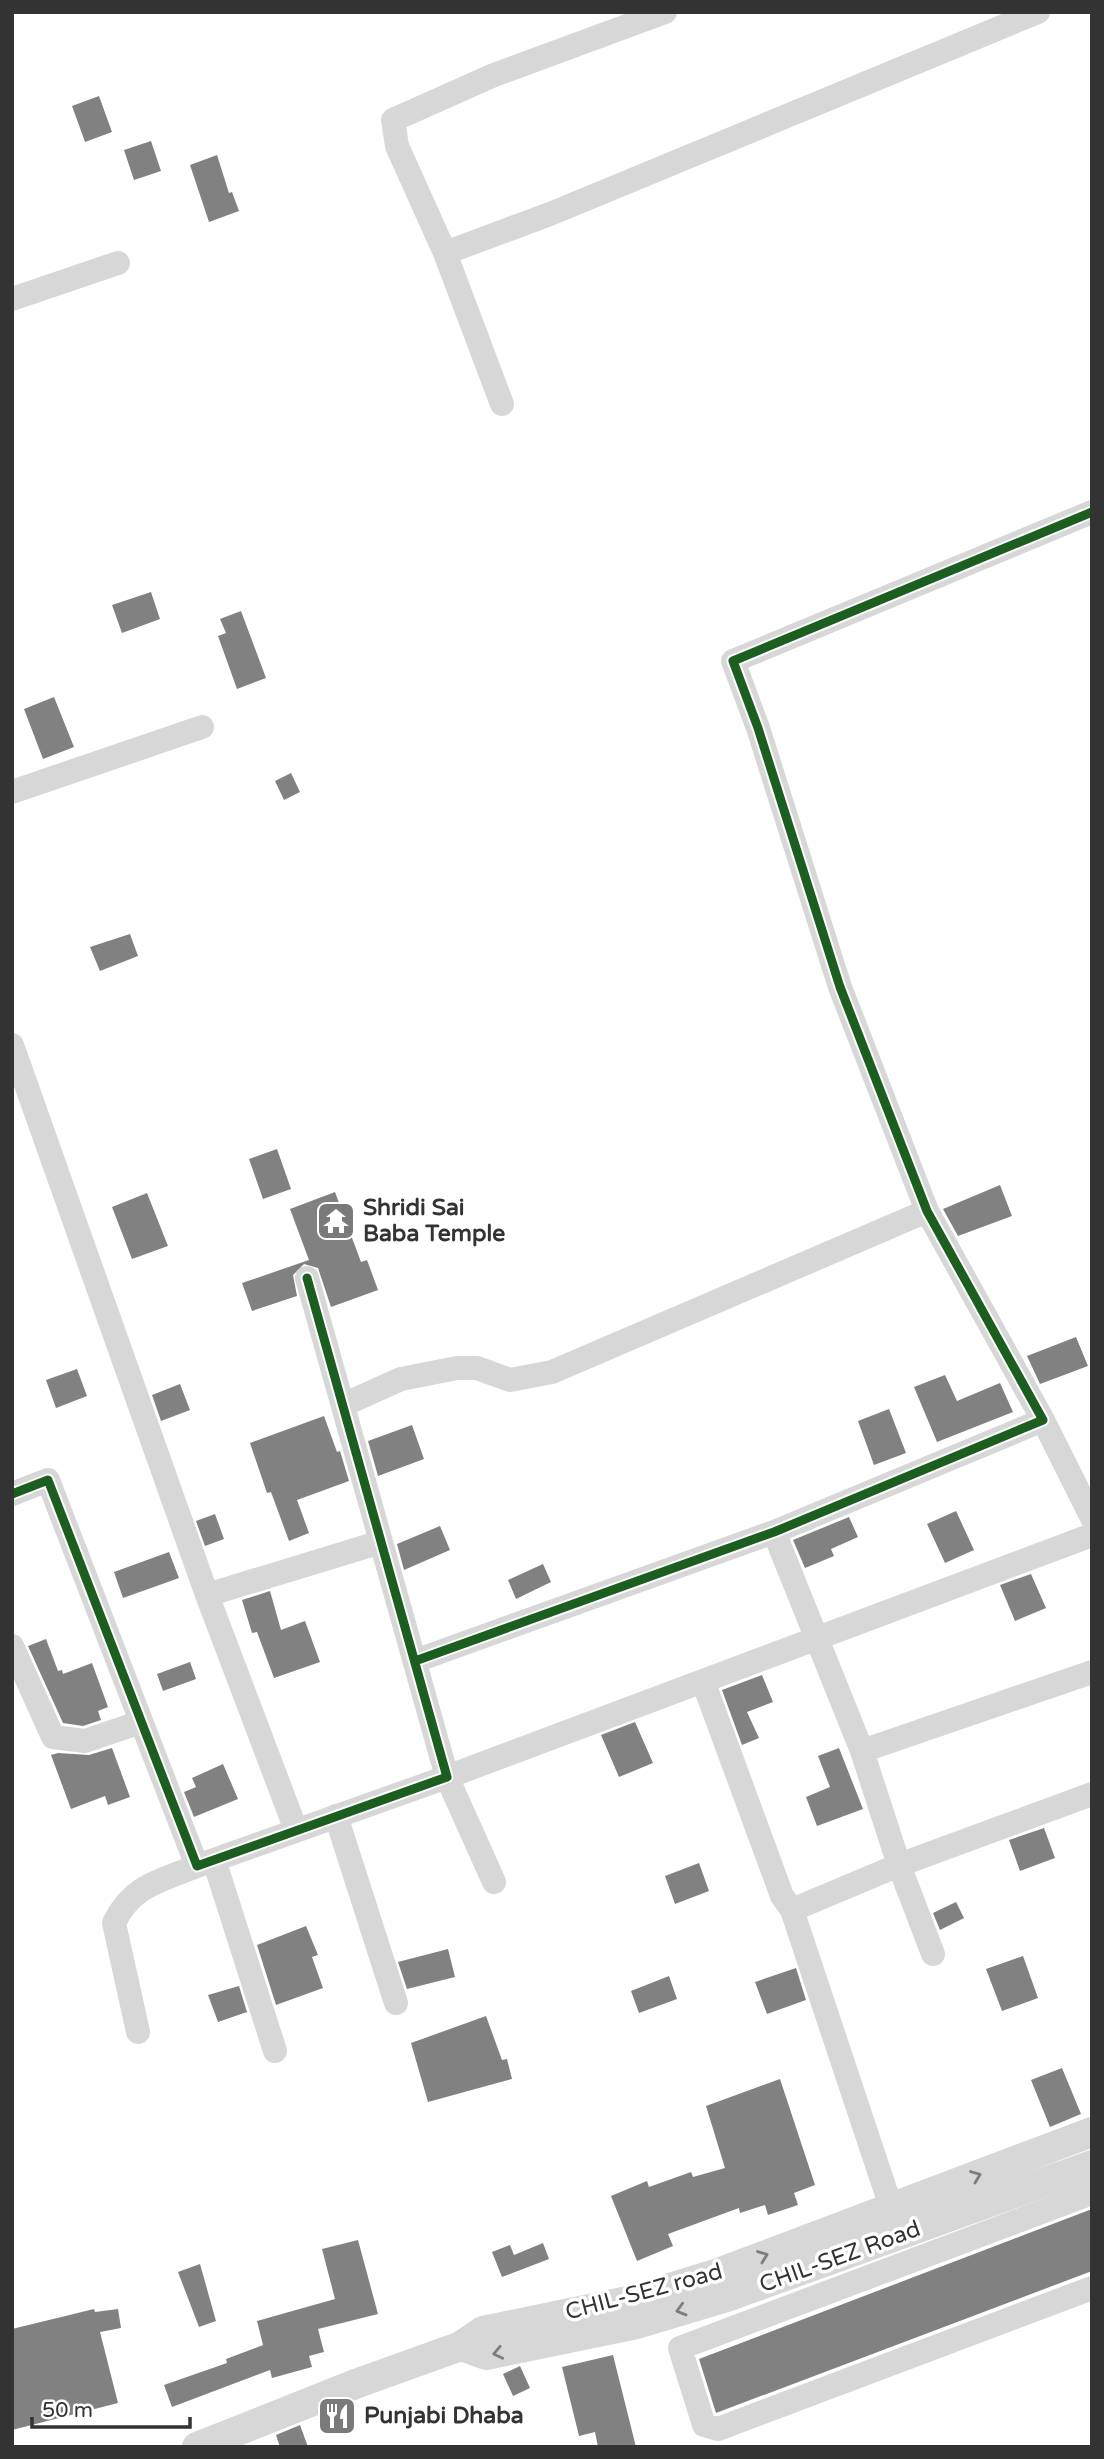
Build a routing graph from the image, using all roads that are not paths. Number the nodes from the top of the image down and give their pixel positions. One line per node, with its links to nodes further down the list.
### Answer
1 (665, 12): 3 (street)
2 (1038, 12): 3 (street)
3 (445, 253): 6 (street)
4 (118, 263): 5 (street)
5 (12, 299)
6 (502, 404)
7 (1092, 512): 11 (street)
8 (202, 727): 9 (street)
9 (12, 792)
10 (12, 1045): 20 (street)
11 (927, 1211): 13 (street); 14 (street)
12 (307, 1278): 13 (street)
13 (343, 1405): 19 (street)
14 (1043, 1420): 16 (street); 17 (street)
15 (12, 1494): 26 (street)
16 (1092, 1518)
17 (774, 1532): 21 (street); 23 (street)
18 (1092, 1535): 21 (street)
19 (381, 1542): 20 (street); 23 (street)
20 (207, 1595): 31 (street)
21 (817, 1638): 25 (street); 27 (street)
22 (12, 1646): 26 (street)
23 (415, 1661): 28 (street)
24 (1092, 1672): 27 (street)
25 (703, 1681): 28 (street); 35 (street)
26 (141, 1721): 32 (street)
27 (862, 1751): 33 (street)
28 (447, 1777): 30 (street); 34 (street)
29 (1092, 1794): 33 (street)
30 (336, 1816): 31 (street); 37 (street)
31 (296, 1830): 32 (street)
32 (205, 1863): 38 (street); 39 (street)
33 (899, 1865): 35 (street); 36 (street)
34 (494, 1882)
35 (792, 1910): 43 (street)
36 (933, 1954)
37 (396, 2003)
38 (138, 2032)
39 (275, 2051)
40 (1092, 2132): 43 (street, CHIL-SEZ road, one-way to 40)
41 (1092, 2165): 45 (street, CHIL-SEZ Road, one-way to 45)
42 (1092, 2193): 44 (street)
43 (891, 2207): 45 (street, CHIL-SEZ road, one-way to 43)
44 (1092, 2288)
45 (461, 2346): 46 (street, CHIL-SEZ road)
46 (197, 2447)

